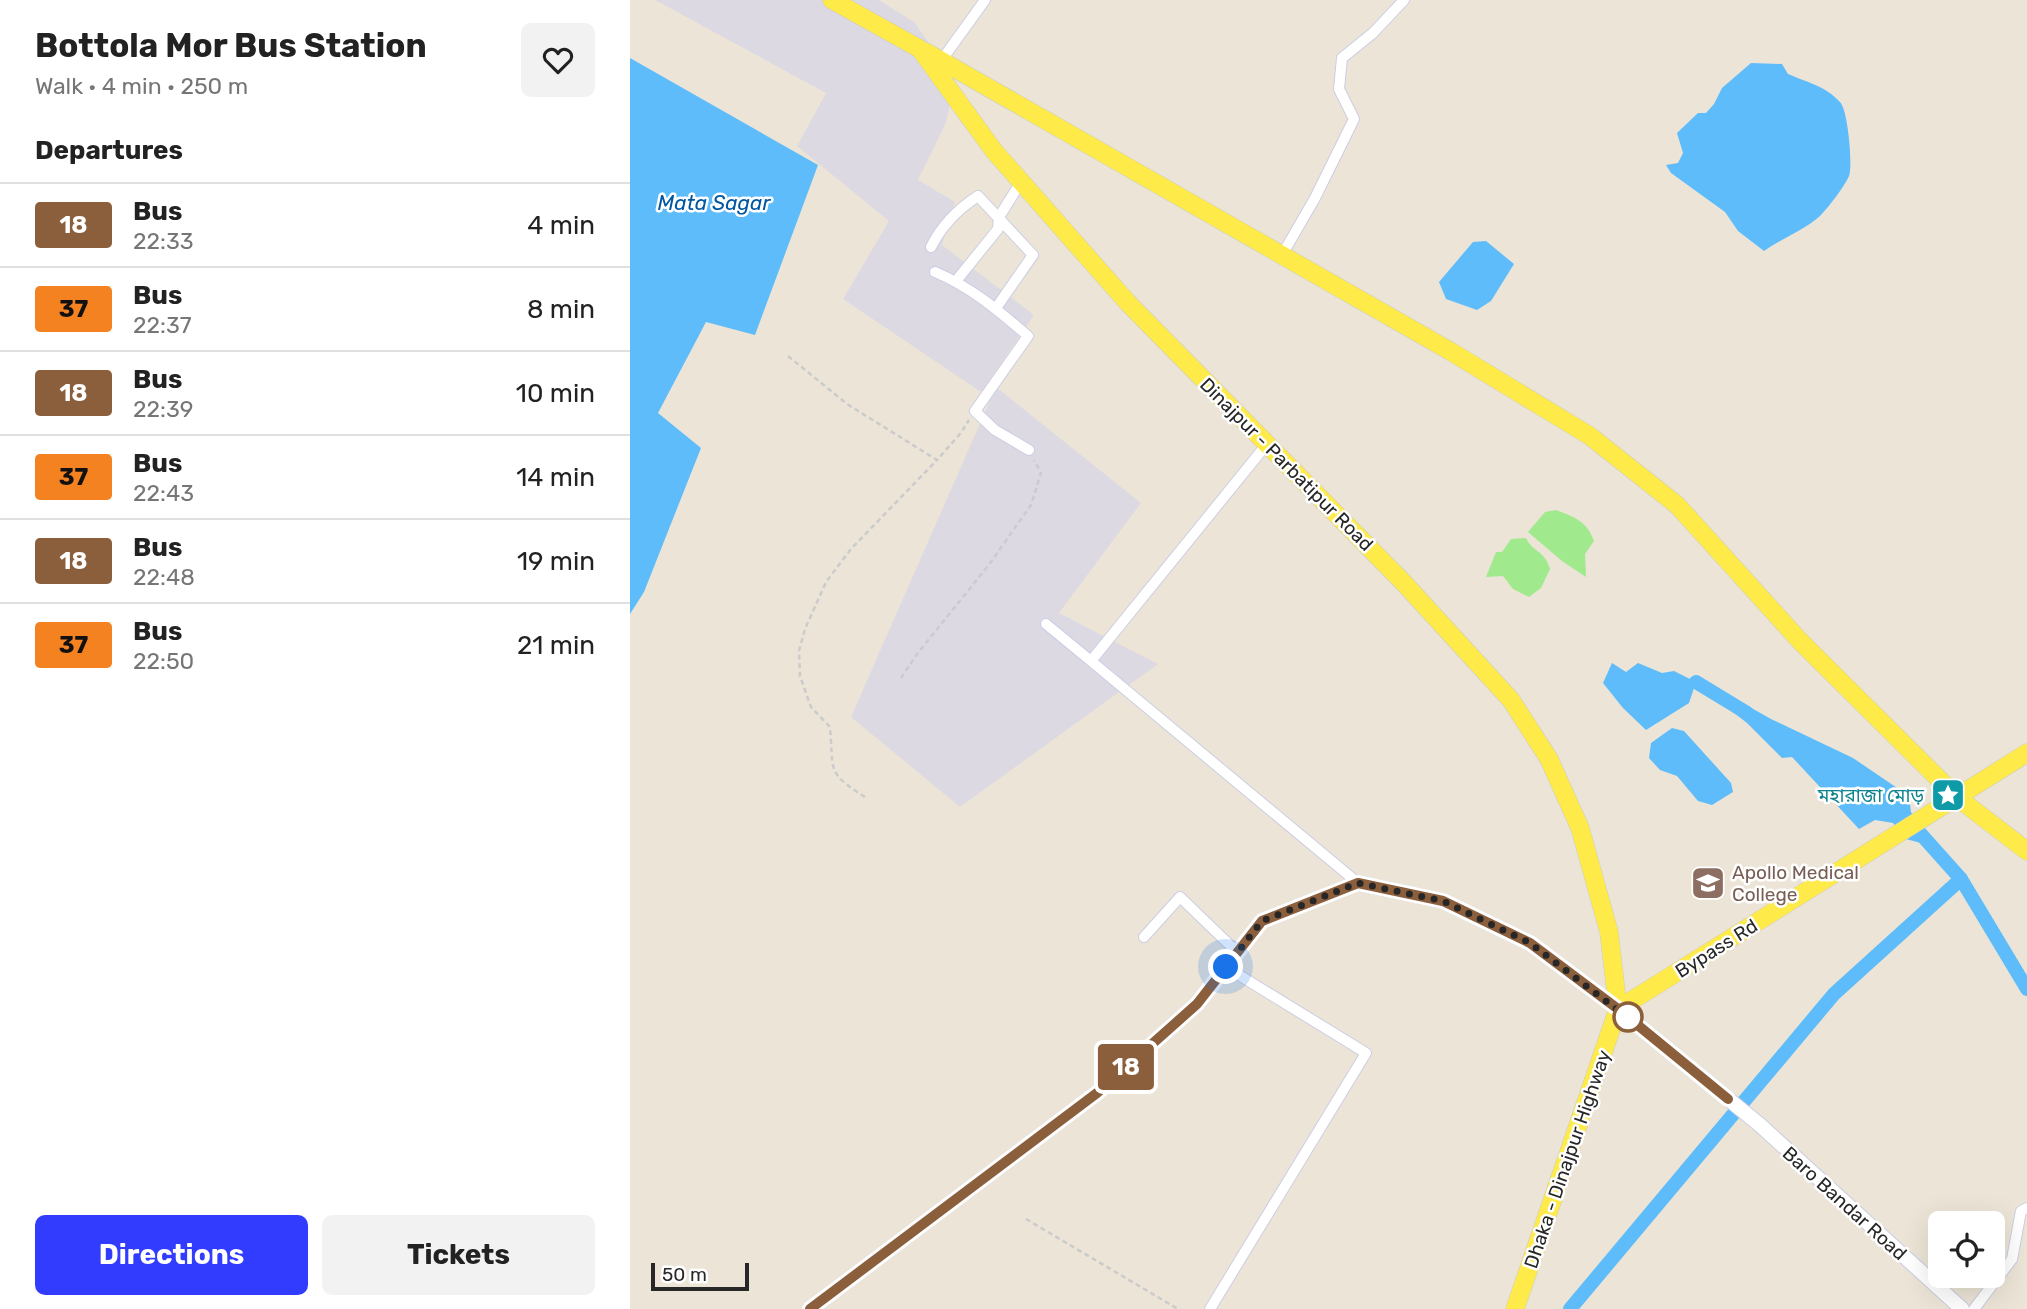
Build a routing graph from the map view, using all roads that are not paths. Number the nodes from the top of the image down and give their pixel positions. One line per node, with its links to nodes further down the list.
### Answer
1 (832, 0): 4 (main road, Dinajpur - Parbatipur Road)
2 (985, 0): 5 (street)
3 (1404, 0): 9 (street)
4 (920, 48): 5 (main road); 6 (main road, Dinajpur - Parbatipur Road)
5 (941, 61): 9 (main road)
6 (1021, 182): 7 (street); 13 (main road, Dinajpur - Parbatipur Road)
7 (999, 217): 8 (street); 11 (street); 12 (street)
8 (931, 247)
9 (1282, 255): 18 (main road)
10 (935, 272): 11 (street)
11 (956, 281): 12 (street)
12 (996, 308): 14 (street)
13 (1267, 444): 16 (street); 24 (main road, Dinajpur - Parbatipur Road)
14 (1029, 450)
15 (1046, 624): 16 (street)
16 (1091, 661): 20 (street)
17 (2027, 753): 18 (main road, Bypass Rd)
18 (1958, 798): 19 (main road); 24 (main road, Bypass Rd)
19 (2027, 851)
20 (1358, 883): 22 (street); 24 (street, Baro Bandar Road)
21 (1144, 937): 22 (street)
22 (1237, 952): 23 (street)
23 (1226, 967): 26 (street); 27 (street)
24 (1618, 1009): 28 (main road, Dhaka - Dinajpur Highway); 29 (street, Baro Bandar Road)
25 (2027, 1208): 30 (street)
26 (810, 1309)
27 (1210, 1309)
28 (1516, 1309)
29 (1962, 1309)
30 (1975, 1309)

